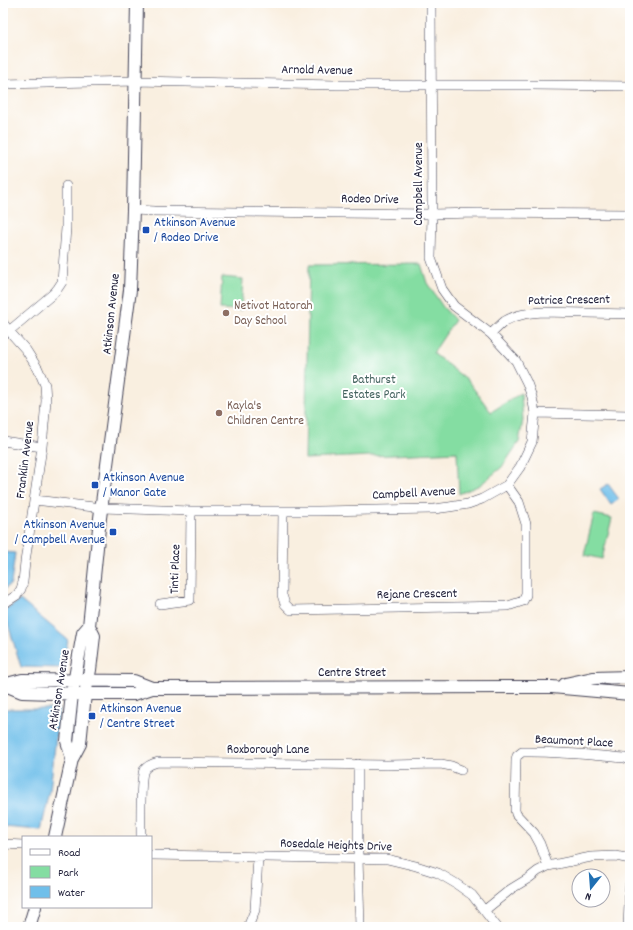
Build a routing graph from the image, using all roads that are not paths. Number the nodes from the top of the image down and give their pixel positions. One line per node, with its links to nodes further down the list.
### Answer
1 (137, 3): 3 (street, Atkinson Avenue)
2 (431, 3): 5 (street, Campbell Avenue)
3 (136, 81): 4 (street, Arnold Avenue); 5 (street, Arnold Avenue); 8 (street, Atkinson Avenue)
4 (3, 84)
5 (431, 85): 6 (street, Arnold Avenue); 9 (street, Campbell Avenue)
6 (630, 86)
7 (66, 186): 13 (street)
8 (134, 210): 9 (street, Rodeo Drive); 21 (street, Atkinson Avenue)
9 (432, 214): 10 (street, Rodeo Drive); 14 (street, Campbell Avenue)
10 (630, 214)
11 (630, 314): 14 (street, Patrice Crescent)
12 (3, 323): 13 (street, Franklin Avenue)
13 (9, 331): 18 (street, Franklin Avenue)
14 (490, 334): 15 (street, Campbell Avenue)
15 (536, 413): 16 (street); 19 (street, Campbell Avenue)
16 (630, 415)
17 (3, 441): 18 (street)
18 (42, 447): 20 (street, Franklin Avenue)
19 (507, 485): 23 (street, Campbell Avenue); 23 (street, Rejane Crescent)
20 (35, 500): 21 (street, Campbell Avenue); 24 (street, Franklin Avenue)
21 (102, 508): 22 (street, Campbell Avenue); 26 (street, Atkinson Avenue)
22 (191, 511): 23 (street, Campbell Avenue); 25 (street, Tinti Place)
23 (283, 511)
24 (3, 604)
25 (160, 604)
26 (89, 626): 28 (street, Atkinson Avenue); 29 (street, Atkinson Avenue)
27 (630, 676): 31 (street, Centre Street)
28 (74, 680): 29 (street, Centre Street); 30 (street, Centre Street); 33 (street, Atkinson Avenue)
29 (88, 681): 32 (street, Centre Street); 34 (street, Atkinson Avenue)
30 (4, 685): 33 (street, Centre Street)
31 (552, 687): 32 (street, Centre Street); 35 (street, Centre Street)
32 (152, 688): 34 (street, Centre Street)
33 (72, 694): 34 (street, Centre Street); 36 (street, Atkinson Avenue)
34 (85, 694): 36 (street, Atkinson Avenue)
35 (630, 694)
36 (72, 759): 40 (street, Atkinson Avenue)
37 (630, 760): 48 (street, Beaumont Place)
38 (358, 764): 39 (street, Roxborough Lane); 41 (street, Roxborough Lane); 46 (street)
39 (461, 770)
40 (55, 836)
41 (141, 836)
42 (3, 844): 43 (street)
43 (22, 845)
44 (152, 855): 45 (street, Rosedale Heights Drive)
45 (258, 857): 46 (street, Rosedale Heights Drive); 53 (street)
46 (358, 858): 51 (street, Rosedale Heights Drive); 54 (street)
47 (630, 859): 48 (street)
48 (548, 866): 51 (street)
49 (630, 881): 56 (street)
50 (35, 908): 52 (street)
51 (485, 910): 55 (street, Rosedale Heights Drive)
52 (29, 927)
53 (248, 927)
54 (360, 927)
55 (497, 927)
56 (628, 927)

